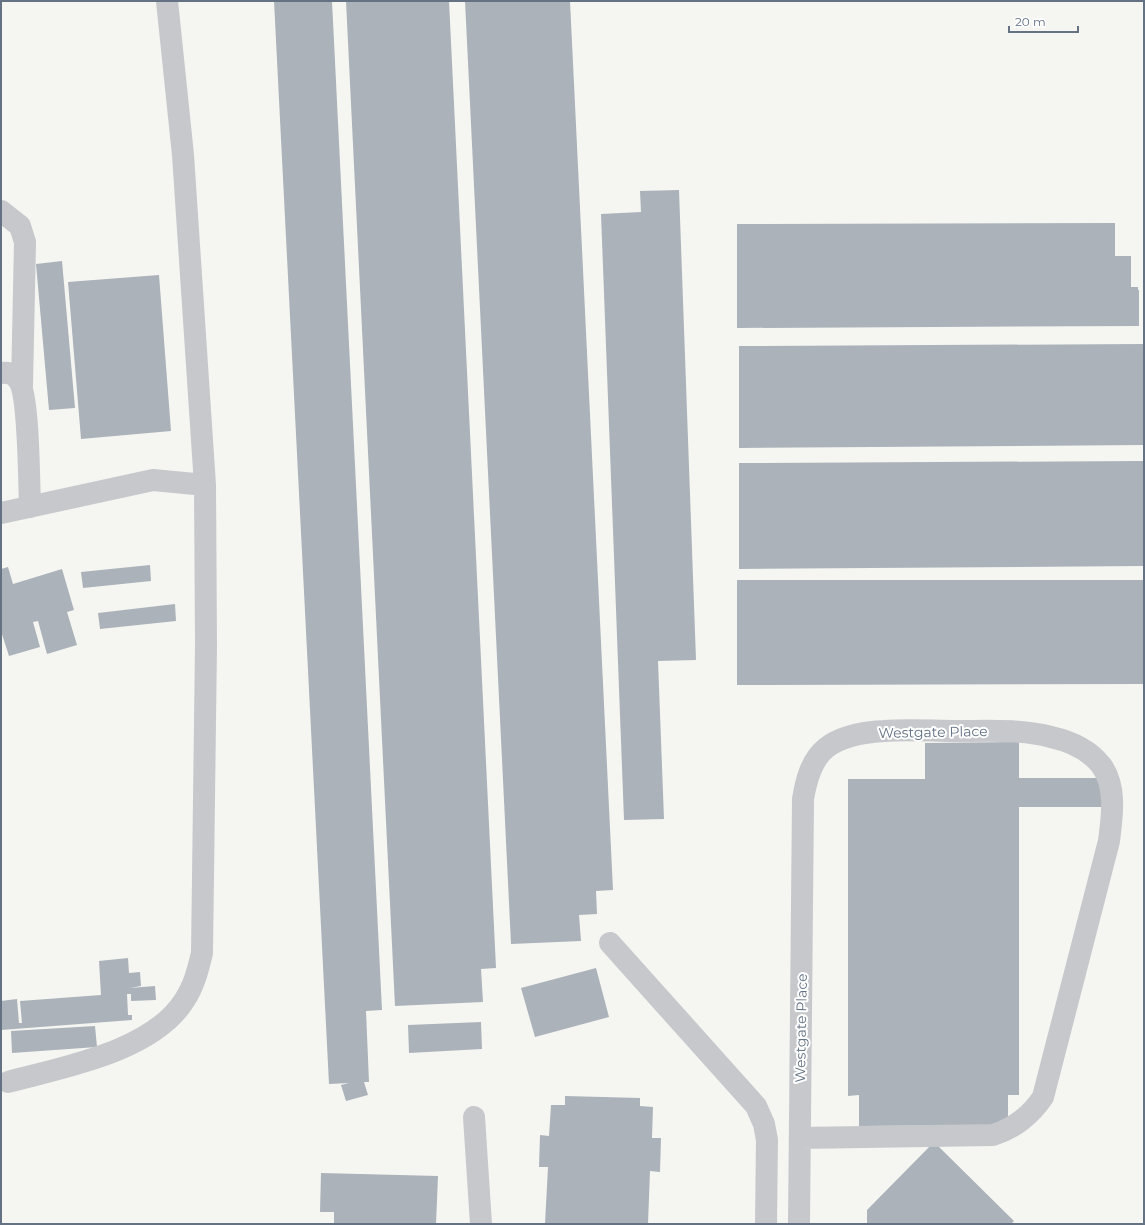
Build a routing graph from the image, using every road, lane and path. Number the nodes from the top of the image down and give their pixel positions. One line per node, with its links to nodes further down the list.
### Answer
1 (167, 1): 5 (lane)
2 (1, 211): 4 (lane)
3 (1, 373): 4 (lane)
4 (22, 386): 6 (lane)
5 (205, 484): 6 (lane); 9 (lane)
6 (30, 507): 7 (lane)
7 (1, 513)
8 (610, 943): 13 (lane)
9 (8, 1082)
10 (474, 1117): 12 (lane)
11 (800, 1138): 11 (lane, Westgate Place); 14 (lane, Westgate Place)
12 (481, 1224)
13 (766, 1224)
14 (799, 1224)

